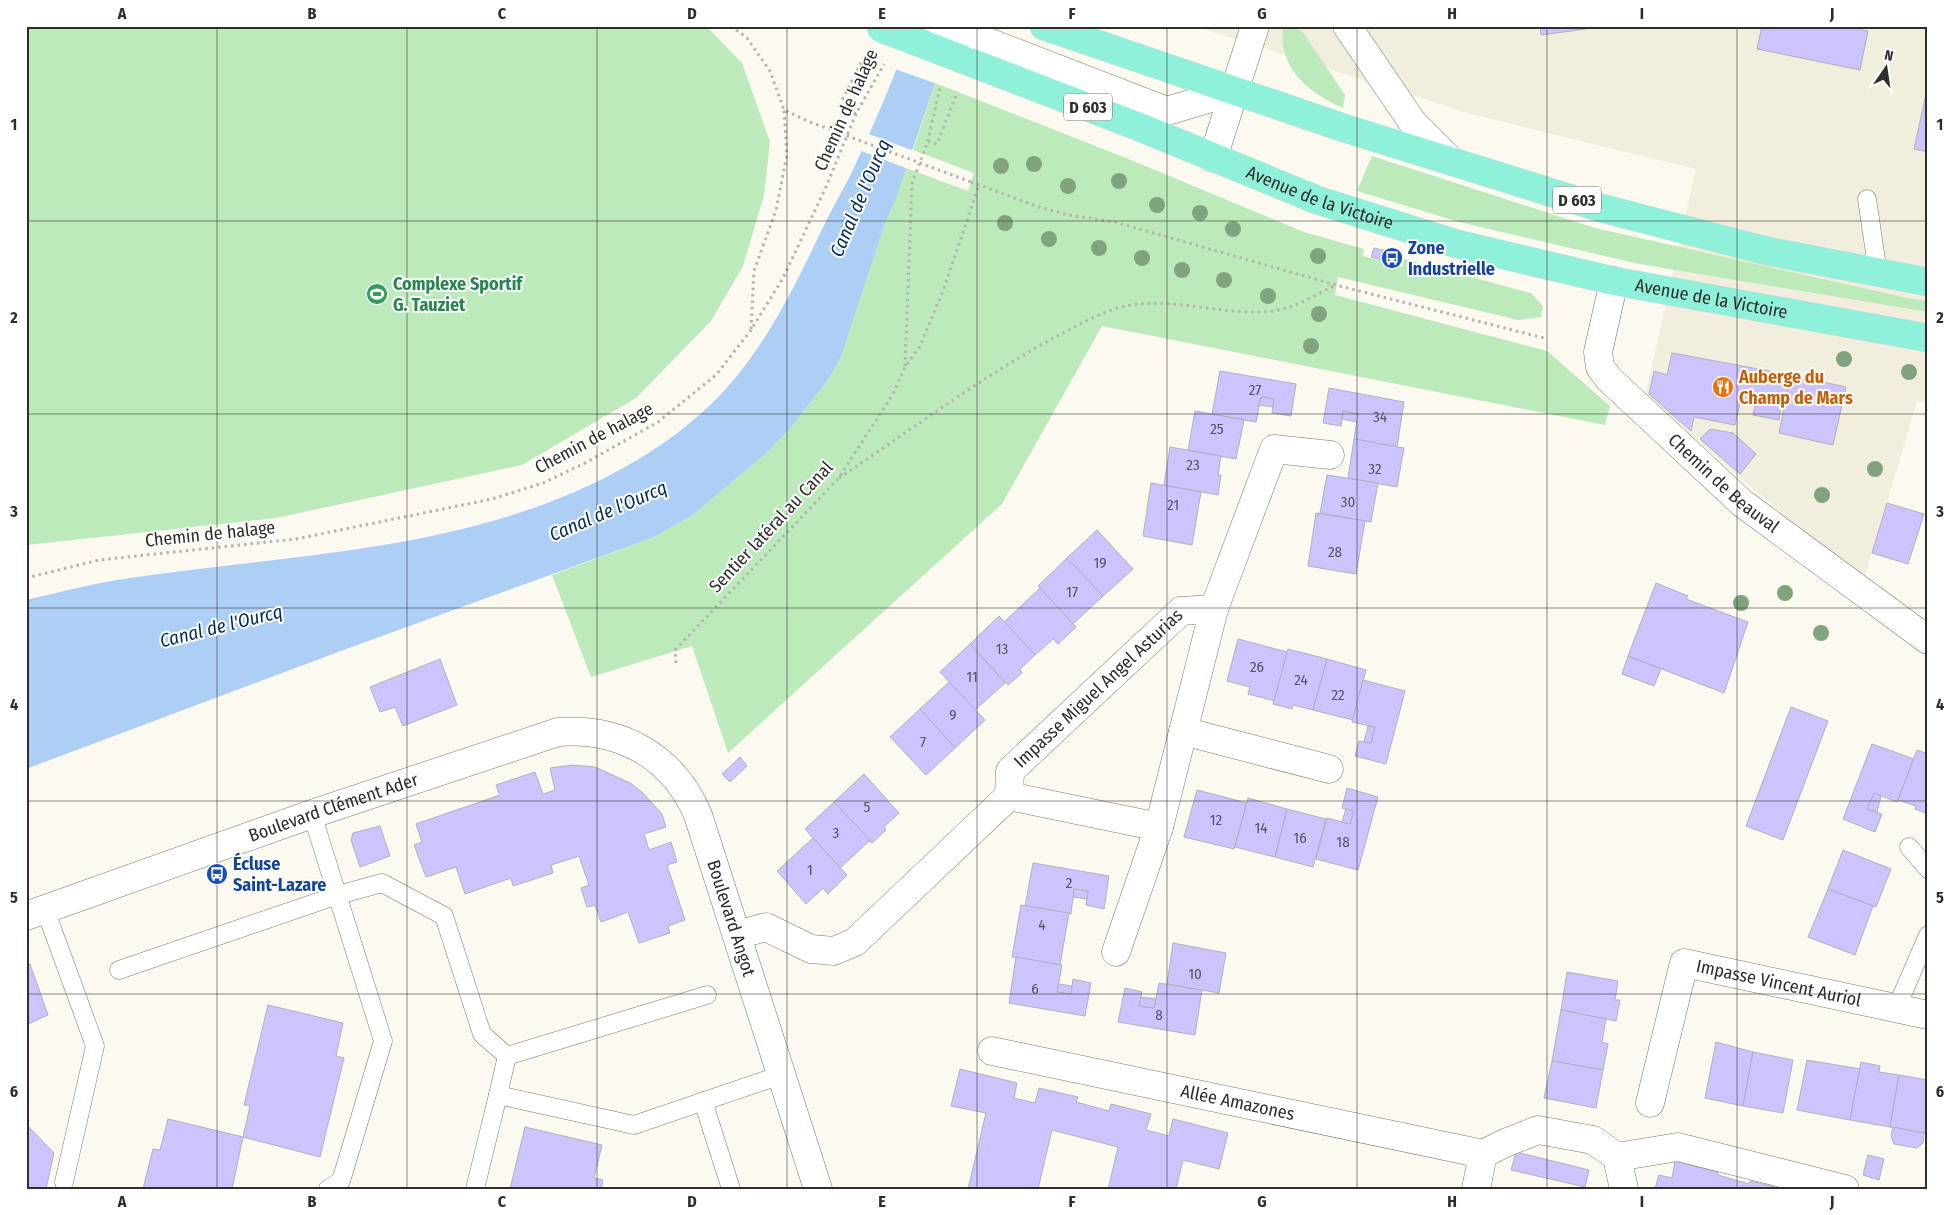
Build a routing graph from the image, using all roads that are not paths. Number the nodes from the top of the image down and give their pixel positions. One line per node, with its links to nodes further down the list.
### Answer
1 (943, 26): 6 (street, bridge)
2 (1044, 26): 7 (main road, D 603)
3 (1255, 26): 7 (street)
4 (1347, 26): 9 (street)
5 (875, 35): 6 (main road, D 603, bridge)
6 (966, 47): 7 (street); 8 (main road, Avenue de la Victoire / D 603)
7 (1234, 91): 8 (street); 9 (main road, D 603)
8 (1213, 158): 12 (main road, Avenue de la Victoire / D 603)
9 (1451, 161): 11 (main road, D 603)
10 (1867, 199): 11 (lane)
11 (1878, 273): 13 (main road, D 603)
12 (1614, 281): 14 (main road, Avenue de la Victoire / D 603); 17 (street, Chemin de Beauval)
13 (1928, 282)
14 (1928, 338)
15 (1330, 455): 16 (street, Impasse Miguel Angel Asturias)
16 (1214, 609): 18 (street, Impasse Miguel Angel Asturias); 21 (street, Impasse Miguel Angel Asturias)
17 (1928, 640)
18 (1183, 731): 20 (street); 23 (street, Impasse Miguel Angel Asturias)
19 (558, 732): 22 (street, Boulevard Clément Ader); 29 (street, Boulevard Angot)
20 (1329, 769)
21 (1009, 796): 23 (street, Impasse Miguel Angel Asturias); 29 (street)
22 (312, 814): 26 (lane); 27 (street, Boulevard Clément Ader)
23 (1159, 827): 30 (street, Impasse Miguel Angel Asturias)
24 (1908, 846): 25 (lane)
25 (1928, 869)
26 (338, 895): 31 (lane); 36 (lane); 44 (lane)
27 (35, 912): 43 (lane)
28 (1928, 935): 33 (lane)
29 (737, 936): 37 (street, Boulevard Angot)
30 (1116, 952)
31 (119, 970)
32 (707, 995): 36 (lane)
33 (1896, 1009): 34 (street, Impasse Vincent Auriol); 40 (street, Impasse Vincent Auriol)
34 (1928, 1015)
35 (992, 1051): 41 (street, Allée Amazones)
36 (507, 1056): 38 (lane)
37 (781, 1075): 39 (lane); 47 (street, Boulevard Angot)
38 (498, 1094): 39 (lane); 45 (lane)
39 (703, 1101): 46 (lane)
40 (1650, 1103)
41 (1483, 1154): 42 (street); 48 (street)
42 (1617, 1157): 49 (street); 50 (street)
43 (64, 1182)
44 (328, 1189)
45 (475, 1189)
46 (731, 1189)
47 (818, 1189)
48 (1476, 1189)
49 (1624, 1189)
50 (1845, 1189)

